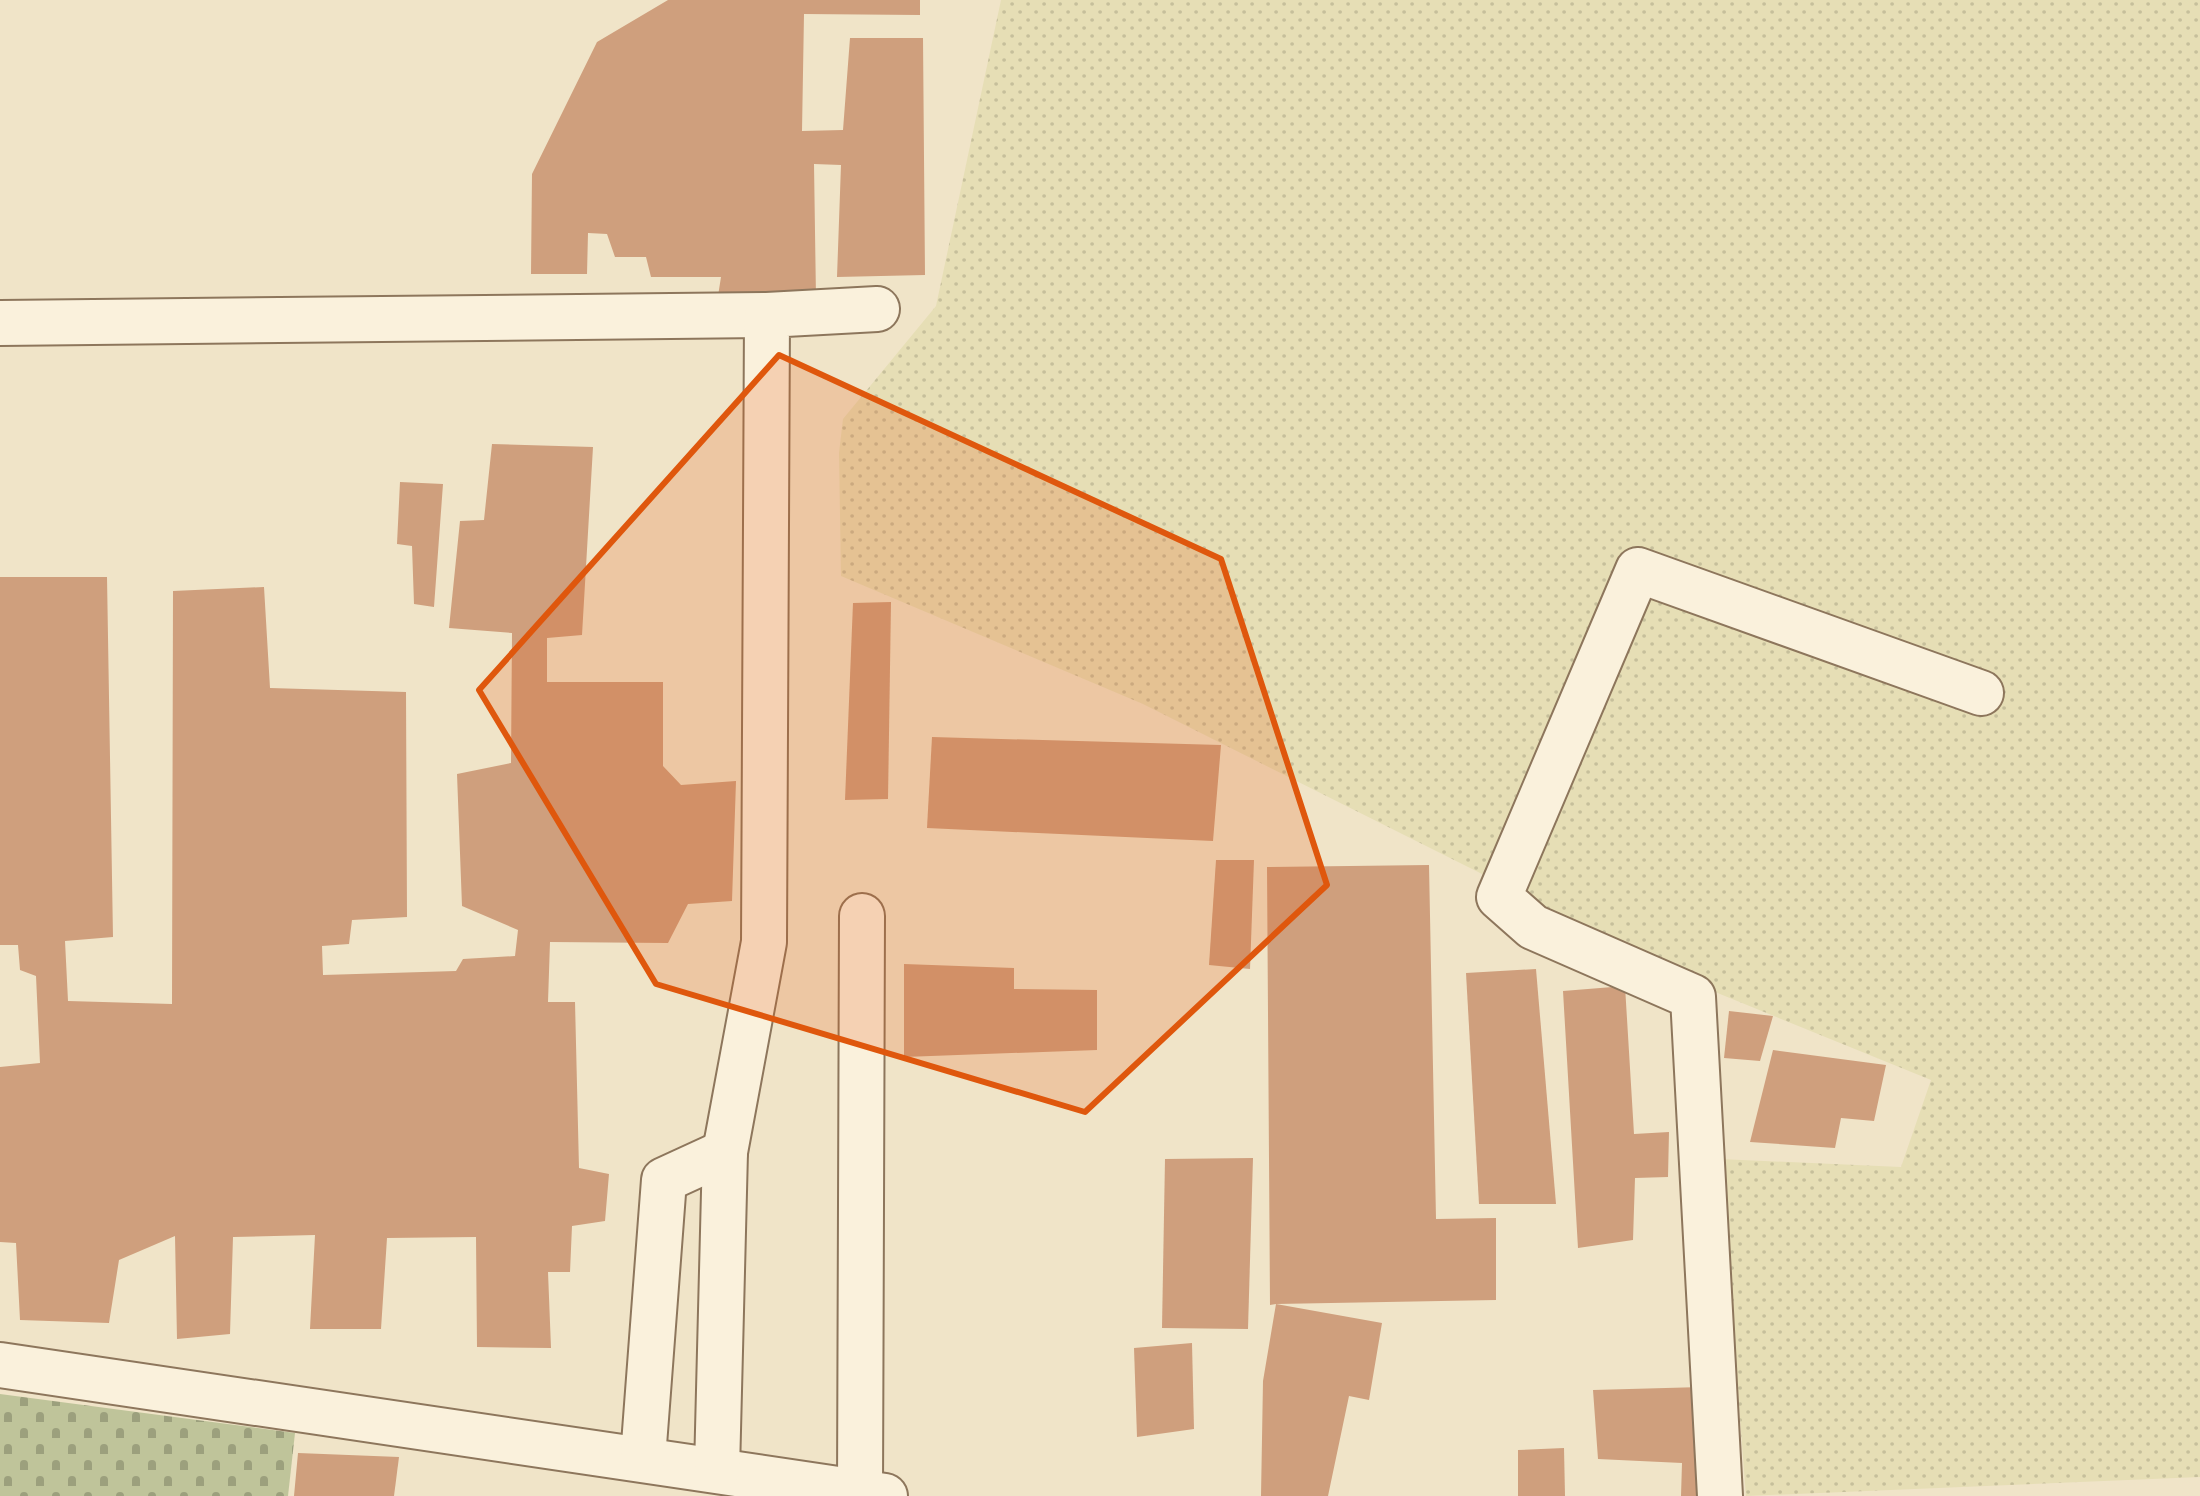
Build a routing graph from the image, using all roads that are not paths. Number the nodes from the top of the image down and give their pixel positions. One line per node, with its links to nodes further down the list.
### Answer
1 (877, 309): 2 (street)
2 (767, 315): 3 (street); 6 (street)
3 (0, 323)
4 (1981, 693): 11 (street)
5 (862, 916): 10 (street)
6 (725, 1152): 8 (street); 9 (street)
7 (0, 1365): 8 (street)
8 (643, 1458): 9 (street)
9 (717, 1470): 10 (street)
10 (873, 1494)
11 (1720, 1496)

